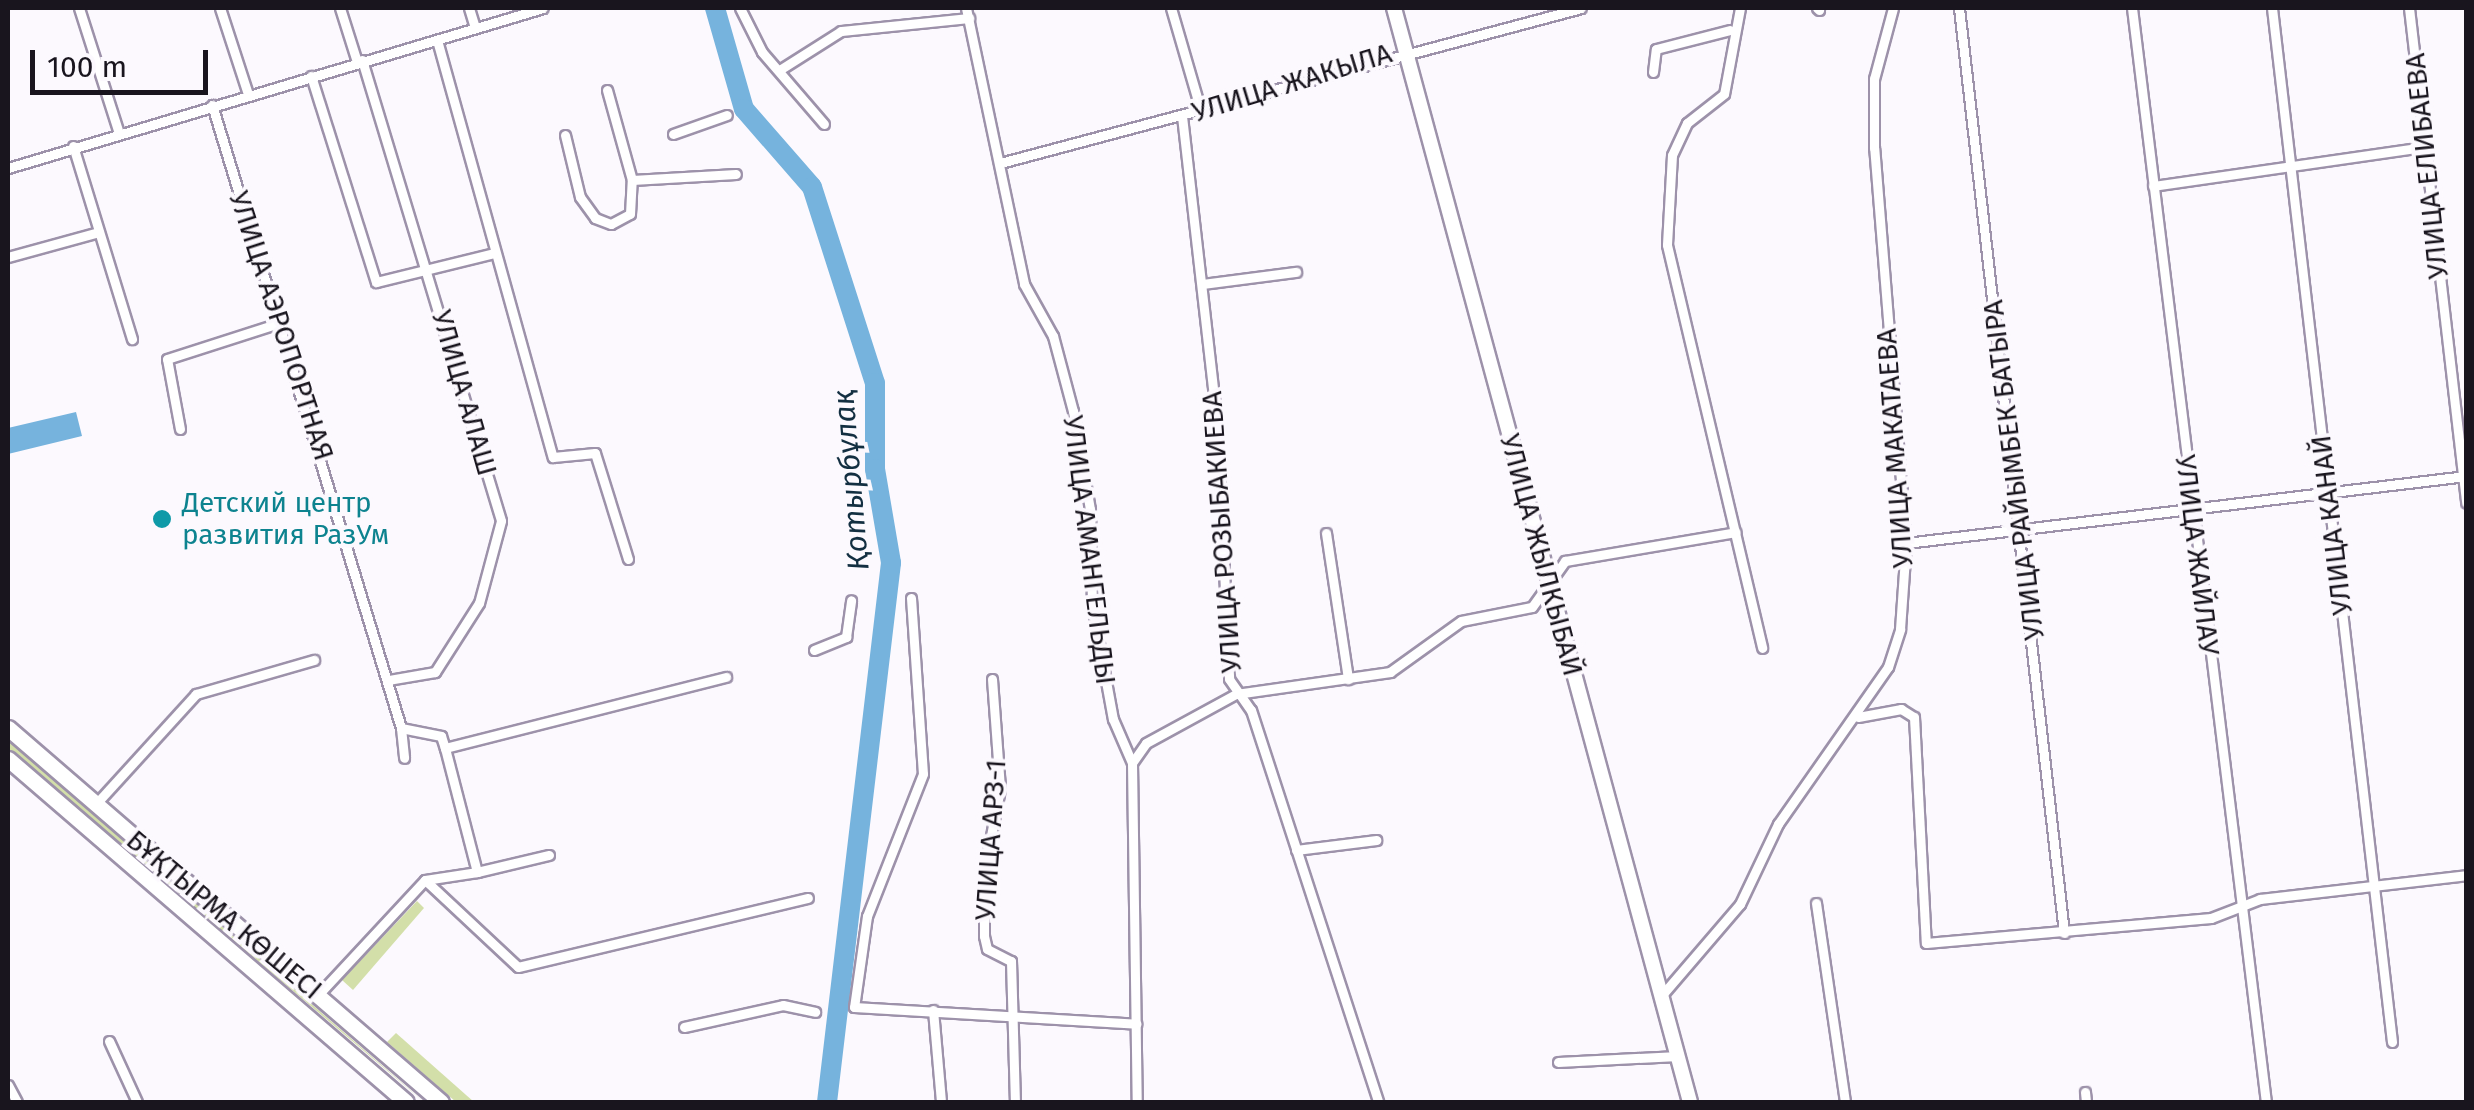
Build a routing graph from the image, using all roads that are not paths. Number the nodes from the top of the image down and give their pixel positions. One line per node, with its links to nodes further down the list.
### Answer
1 (79, 8): 32 (street)
2 (220, 8): 26 (street)
3 (340, 8): 21 (street, УЛИЦА АЛАШ)
4 (468, 8): 17 (street)
5 (543, 8): 17 (street)
6 (740, 8): 22 (street)
7 (1172, 8): 28 (street)
8 (1394, 8): 20 (street, УЛИЦА ЖЫЛКЫБАЙ)
9 (1581, 8): 20 (street, УЛИЦА ЖАКЫЛА)
10 (1740, 8): 18 (street)
11 (1893, 8): 59 (street, УЛИЦА МАКАТАЕВА)
12 (1959, 8): 57 (street, УЛИЦА РАЙЫМБЕК БАТЫРА)
13 (2132, 8): 42 (street, УЛИЦА ЖАЙЛАУ)
14 (2272, 8): 38 (street, УЛИЦА КАНАЙ)
15 (2409, 8): 36 (street, УЛИЦА ЕЛИБАЕВА)
16 (968, 13): 22 (street); 37 (street, УЛИЦА АМАНГЕЛЬДЫ)
17 (475, 28): 19 (street)
18 (1730, 30): 23 (street); 56 (street)
19 (437, 40): 21 (street); 44 (street)
20 (1405, 50): 28 (street, УЛИЦА ЖАКЫЛА); 60 (street, УЛИЦА ЖЫЛКЫБАЙ)
21 (360, 61): 24 (street); 46 (street, УЛИЦА АЛАШ)
22 (781, 69): 31 (street)
23 (1653, 72)
24 (311, 76): 26 (street); 46 (street)
25 (607, 90): 41 (street)
26 (248, 94): 27 (street)
27 (212, 105): 32 (street); 49 (street, УЛИЦА АЭРОПОРТНАЯ)
28 (1201, 111): 30 (street, УЛИЦА ЖАКЫЛА)
29 (727, 115): 33 (street)
30 (1182, 116): 37 (street, УЛИЦА ЖАКЫЛА); 48 (street, УЛИЦА РОЗЫБАКИЕВА)
31 (824, 124)
32 (119, 132): 35 (street)
33 (673, 134)
34 (565, 135): 41 (street)
35 (74, 146): 39 (street); 43 (street)
36 (2425, 147): 38 (street); 52 (street, УЛИЦА ЕЛИБАЕВА)
37 (1004, 162): 80 (street, УЛИЦА АМАНГЕЛЬДЫ)
38 (2289, 166): 42 (street); 53 (street, УЛИЦА КАНАЙ)
39 (8, 168)
40 (736, 174): 41 (street)
41 (632, 180)
42 (2153, 186): 55 (street, УЛИЦА ЖАЙЛАУ)
43 (99, 232): 45 (street); 50 (street)
44 (494, 253): 46 (street); 61 (street)
45 (8, 258)
46 (428, 272): 72 (street, УЛИЦА АЛАШ)
47 (1296, 272): 48 (street)
48 (1202, 284): 73 (street, УЛИЦА РОЗЫБАКИЕВА)
49 (282, 322): 51 (street); 72 (street, УЛИЦА АЭРОПОРТНАЯ)
50 (132, 339)
51 (180, 429)
52 (2465, 476): 53 (street); 54 (street, УЛИЦА ЕЛИБАЕВА)
53 (2328, 494): 55 (street); 88 (street, УЛИЦА КАНАЙ)
54 (2466, 503)
55 (2192, 511): 57 (street); 91 (street, УЛИЦА ЖАЙЛАУ)
56 (1736, 532): 62 (street); 66 (street)
57 (2022, 532): 59 (street); 92 (street, УЛИЦА РАЙЫМБЕК БАТЫРА)
58 (1326, 533): 71 (street)
59 (1906, 542): 74 (street, УЛИЦА МАКАТАЕВА)
60 (1538, 547): 62 (street); 63 (street, УЛИЦА ЖЫЛКЫБАЙ)
61 (628, 559)
62 (1565, 561): 63 (street)
63 (1549, 588): 71 (street); 94 (street, УЛИЦА ЖЫЛКЫБАЙ)
64 (911, 598): 95 (street)
65 (851, 600): 67 (street)
66 (1762, 648)
67 (814, 650)
68 (314, 660): 81 (street)
69 (726, 677): 77 (street)
70 (992, 679): 97 (street, УЛИЦА АРЗ-1)
71 (1348, 679): 73 (street)
72 (388, 680): 76 (street, УЛИЦА АЭРОПОРТНАЯ)
73 (1236, 694): 80 (street); 83 (street, УЛИЦА РОЗЫБАКИЕВА)
74 (1855, 718): 92 (street); 94 (street, УЛИЦА МАКАТАЕВА)
75 (8, 728): 81 (main road, БҰҚТЫРМА КӨШЕСІ)
76 (401, 728): 77 (street); 78 (street, УЛИЦА АЭРОПОРТНАЯ)
77 (444, 748): 85 (street)
78 (404, 758)
79 (8, 759): 107 (main road, БҰҚТЫРМА КӨШЕСІ)
80 (1132, 763): 98 (street, УЛИЦА АМАНГЕЛЬДЫ)
81 (95, 806): 93 (main road, БҰҚТЫРМА КӨШЕСІ)
82 (1376, 840): 83 (street)
83 (1296, 850): 112 (street, УЛИЦА РОЗЫБАКИЕВА)
84 (549, 855): 85 (street)
85 (477, 872): 87 (street)
86 (2466, 875): 88 (street)
87 (426, 880): 89 (street); 93 (street)
88 (2375, 885): 91 (street); 101 (street, УЛИЦА КАНАЙ)
89 (808, 898)
90 (1816, 903): 114 (street)
91 (2242, 912): 92 (street); 115 (street, УЛИЦА ЖАЙЛАУ)
92 (2064, 933)
93 (318, 995): 108 (main road, БҰҚТЫРМА КӨШЕСІ)
94 (1662, 995): 102 (street, УЛИЦА ЖЫЛКЫБАЙ)
95 (933, 1010): 97 (street); 109 (street)
96 (815, 1012): 99 (street)
97 (1020, 1020): 98 (street); 110 (street, УЛИЦА АРЗ-1)
98 (1136, 1024): 111 (street, УЛИЦА АМАНГЕЛЬДЫ)
99 (684, 1027)
100 (108, 1041): 106 (street)
101 (2392, 1042)
102 (1678, 1056): 103 (street); 113 (street, УЛИЦА ЖЫЛКЫБАЙ)
103 (1558, 1062)
104 (8, 1085): 105 (street)
105 (17, 1102)
106 (137, 1102)
107 (406, 1102)
108 (442, 1102)
109 (941, 1102)
110 (1015, 1102)
111 (1137, 1102)
112 (1378, 1102)
113 (1690, 1102)
114 (1845, 1102)
115 (2266, 1102)

